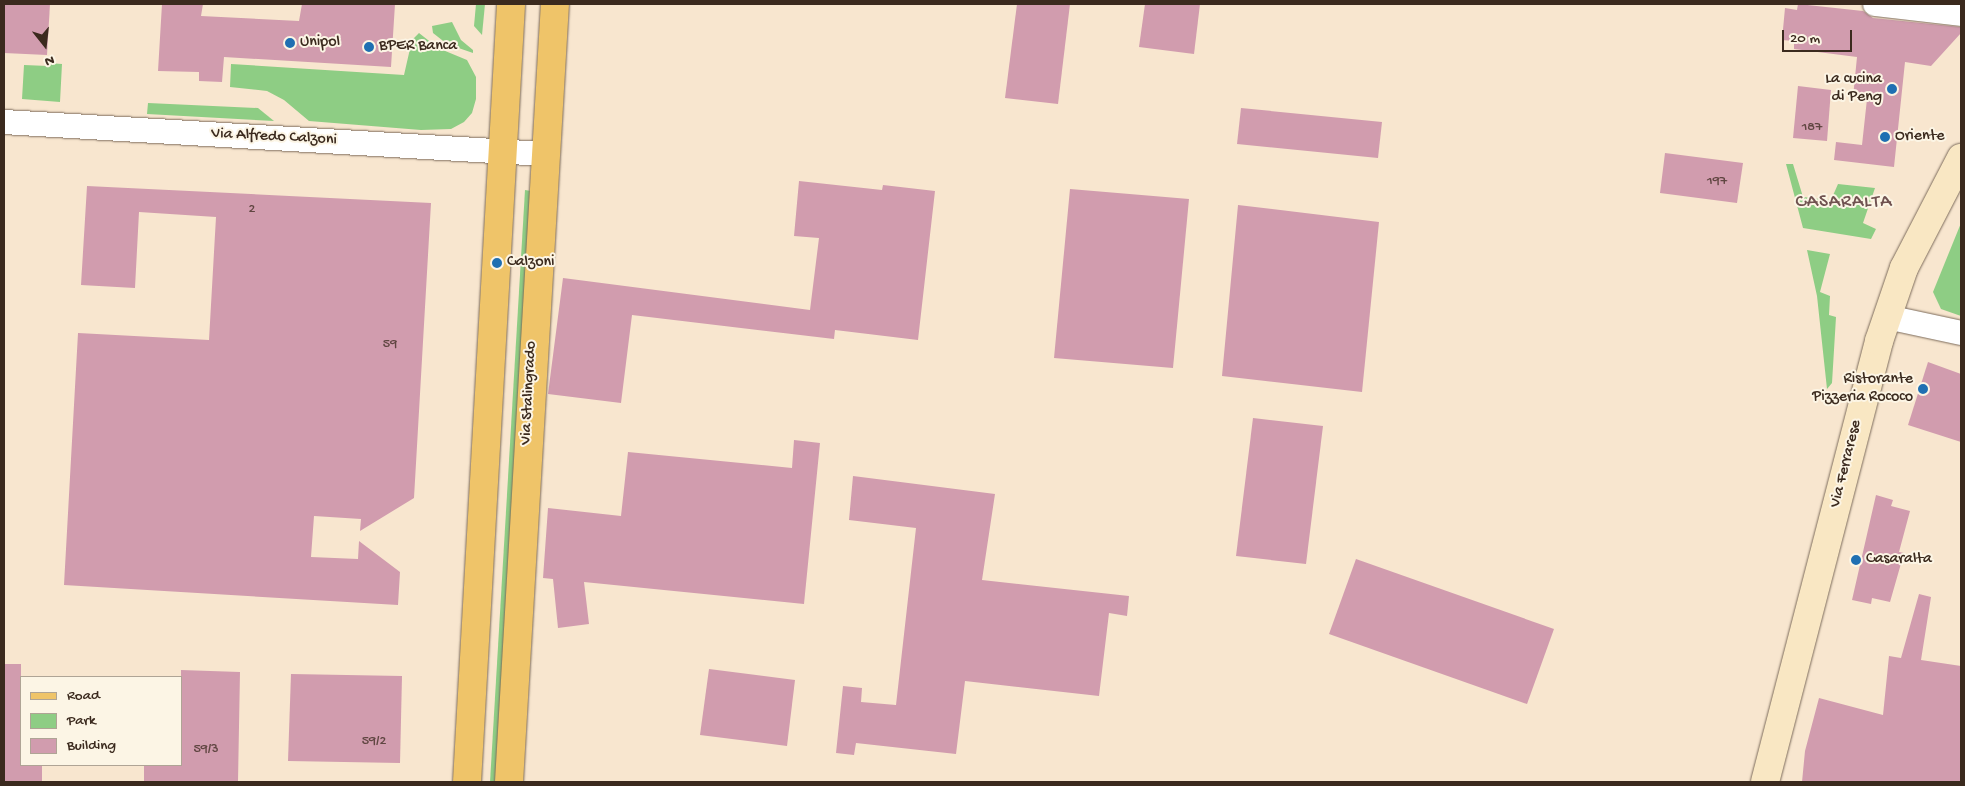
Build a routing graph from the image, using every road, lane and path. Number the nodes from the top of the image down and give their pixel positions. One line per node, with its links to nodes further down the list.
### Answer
1 (511, 4): 8 (main road)
2 (555, 4): 6 (main road, Via Stalingrado)
3 (568, 4): 6 (street)
4 (1875, 4): 5 (street)
5 (1961, 14)
6 (552, 61): 9 (main road, Via Stalingrado)
7 (4, 122): 8 (street, Via Alfredo Calzoni)
8 (502, 150): 9 (street, Via Alfredo Calzoni); 13 (main road)
9 (545, 154): 14 (main road, Via Stalingrado)
10 (1961, 158): 11 (main road, Via Ferrarese)
11 (1887, 317): 12 (street); 15 (main road, Via Ferrarese)
12 (1961, 333)
13 (467, 782)
14 (509, 782)
15 (1765, 782)

